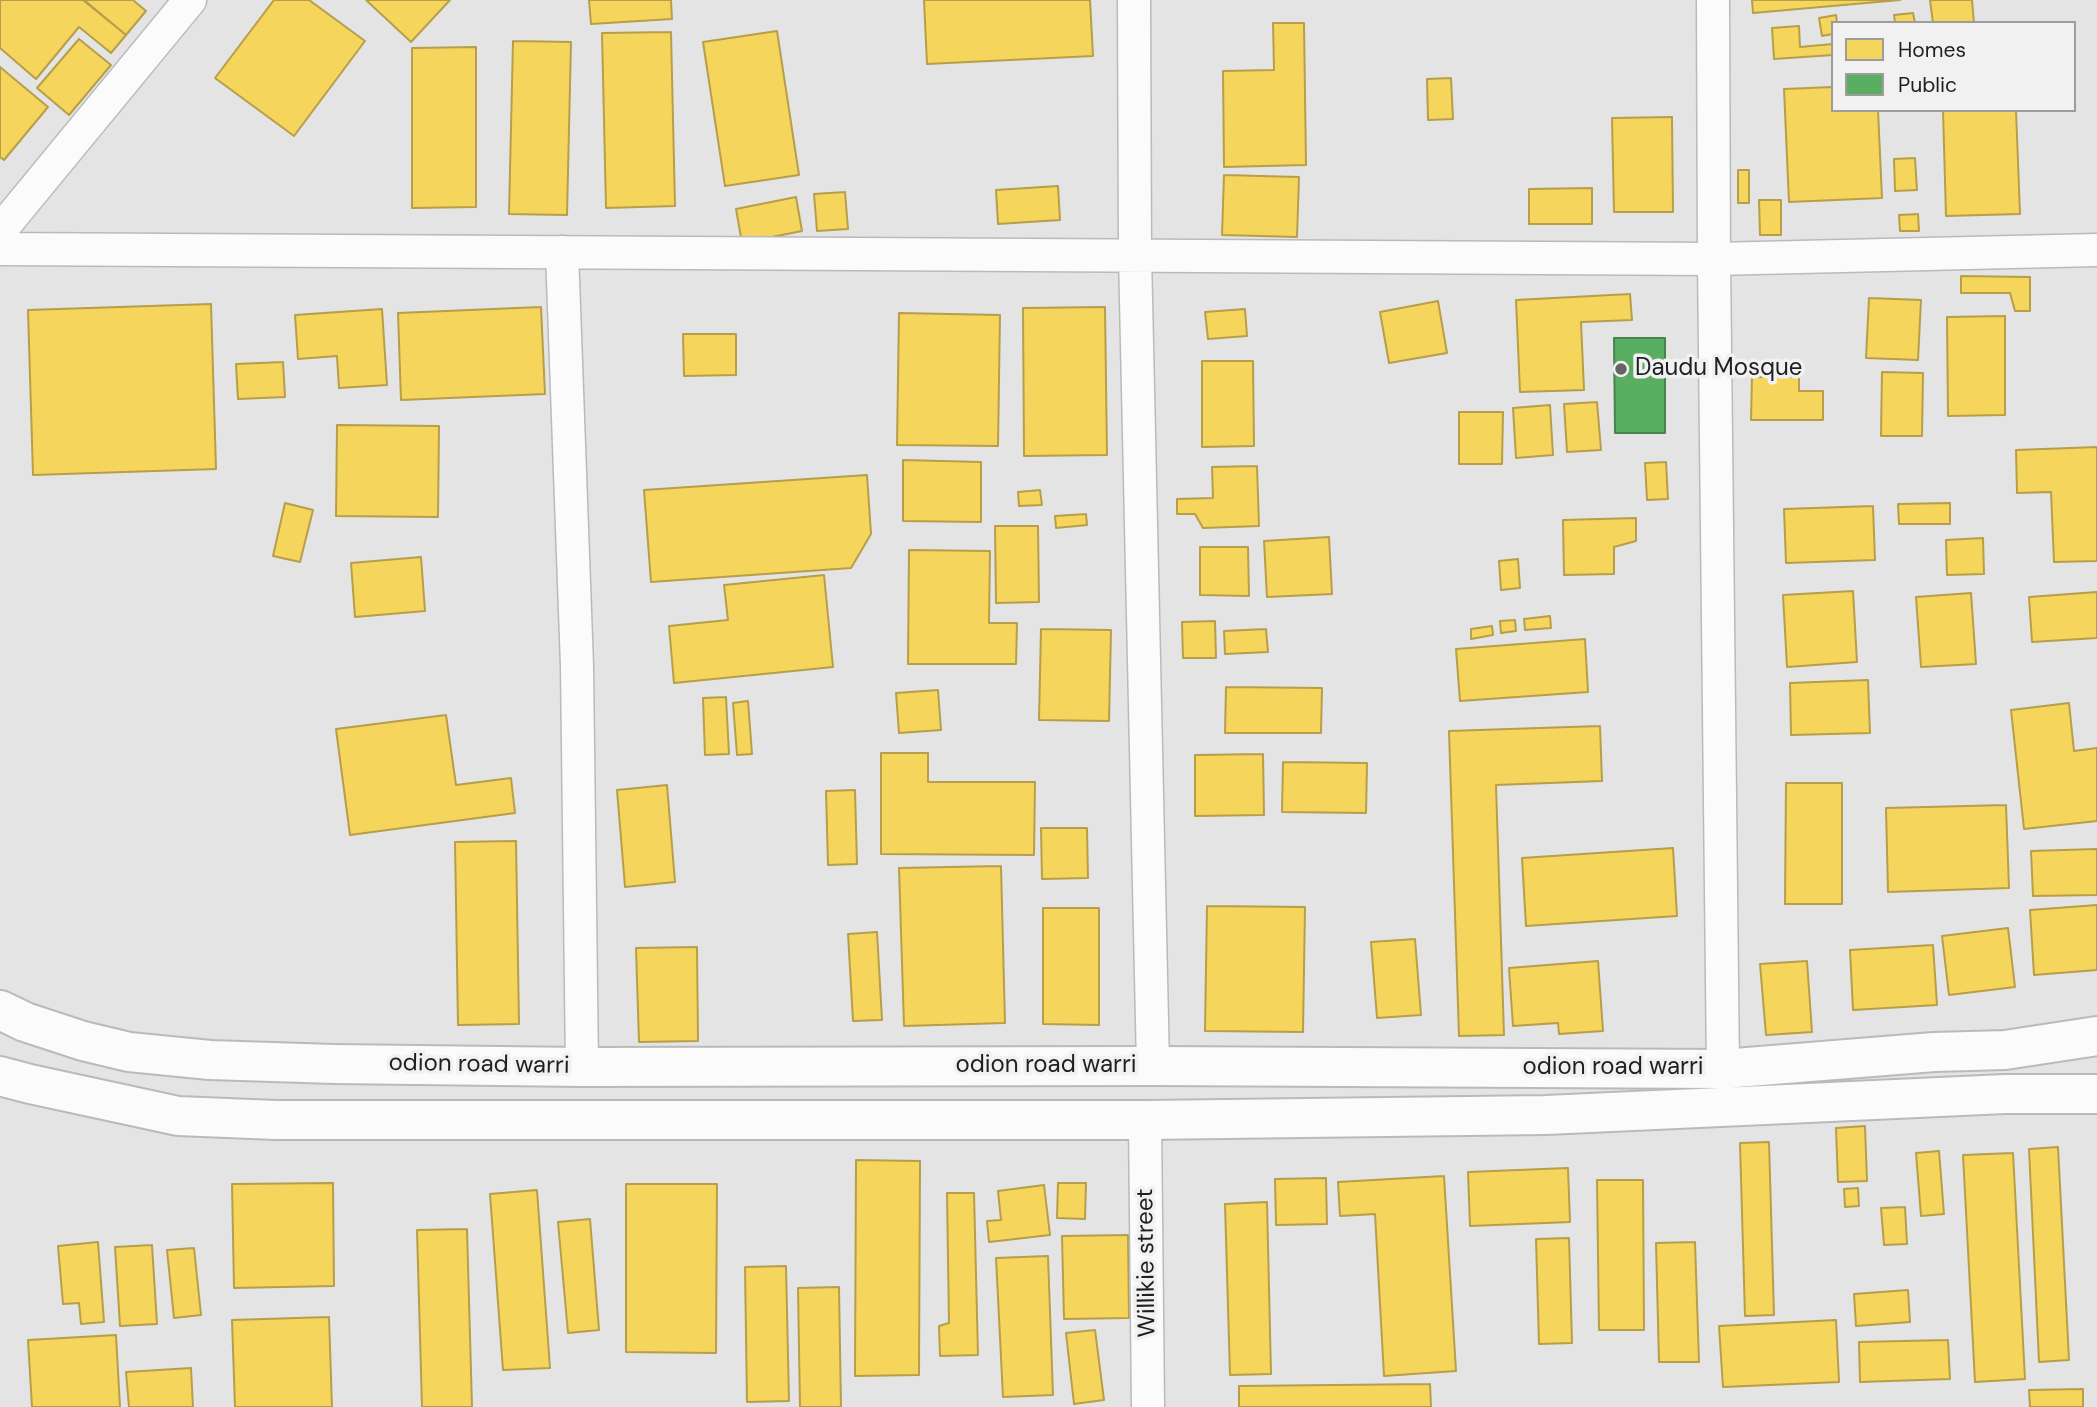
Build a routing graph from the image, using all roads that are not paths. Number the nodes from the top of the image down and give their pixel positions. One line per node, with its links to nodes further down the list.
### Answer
1 (190, 0): 4 (street)
2 (1134, 0): 8 (street)
3 (1713, 0): 9 (street)
4 (0, 231)
5 (0, 249): 7 (street)
6 (2097, 250): 9 (street)
7 (562, 252): 8 (street); 13 (street)
8 (1135, 254): 9 (street); 12 (street)
9 (1714, 259): 14 (street)
10 (0, 1010): 13 (main road, odion road warri)
11 (2097, 1036): 14 (main road, odion road warri)
12 (1153, 1066): 13 (main road, odion road warri); 14 (main road, odion road warri)
13 (582, 1067)
14 (1723, 1069)
15 (0, 1076): 17 (main road, odion road warri)
16 (2097, 1094): 17 (main road, odion road warri)
17 (1145, 1120): 18 (street, Willikie street)
18 (1148, 1407)

